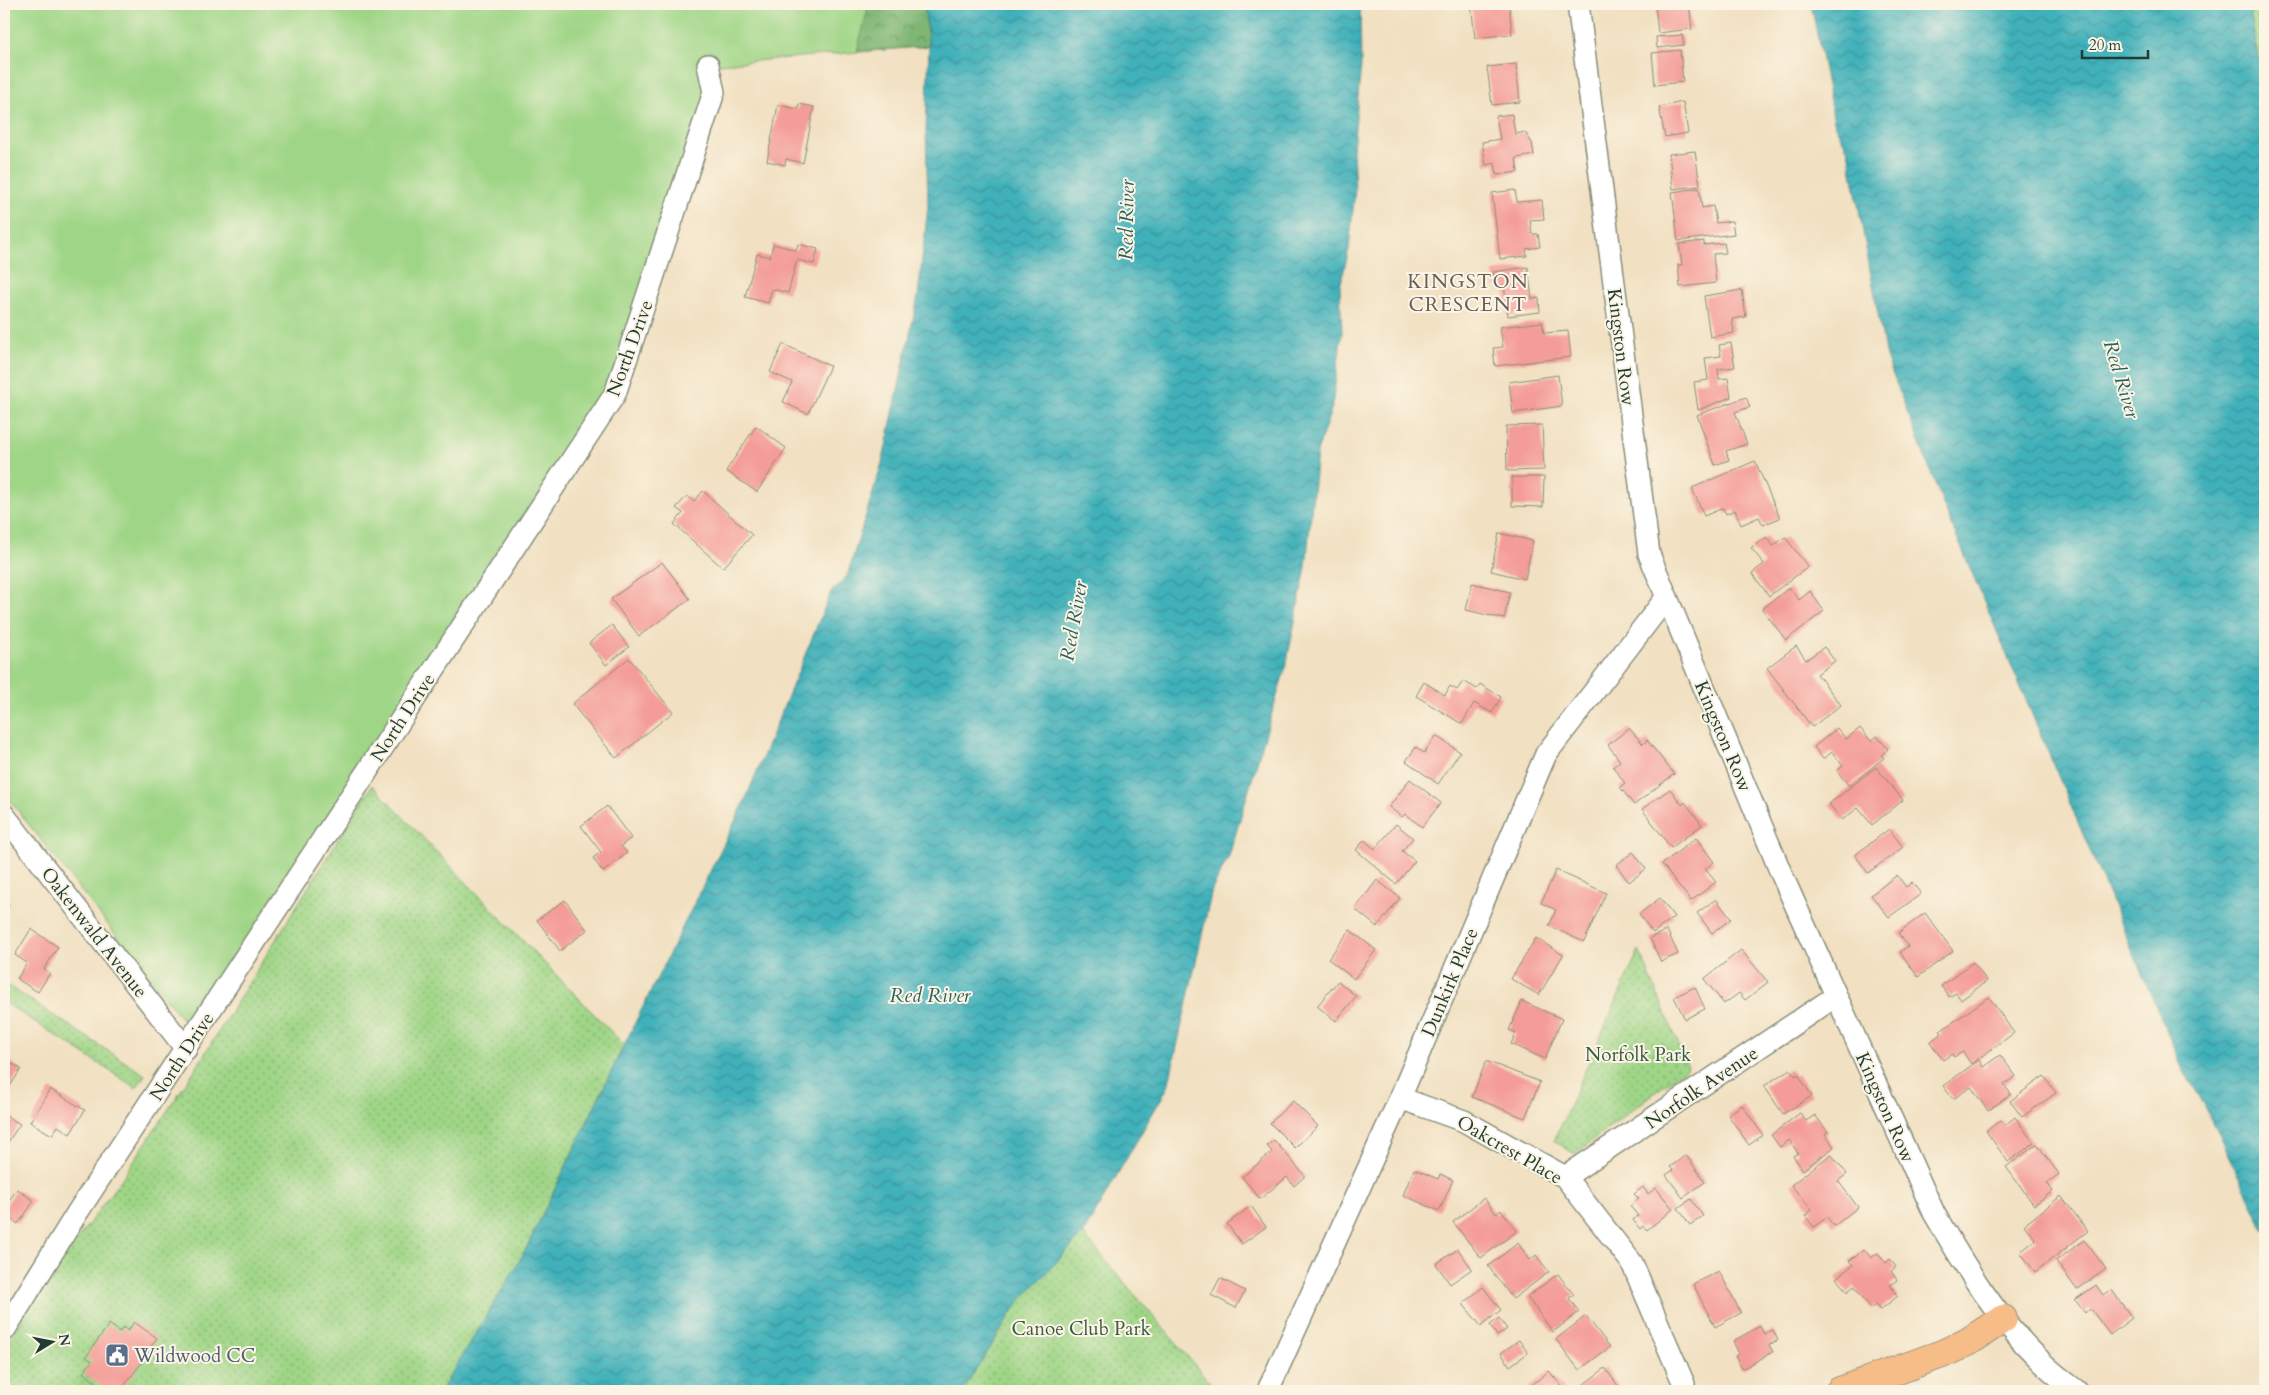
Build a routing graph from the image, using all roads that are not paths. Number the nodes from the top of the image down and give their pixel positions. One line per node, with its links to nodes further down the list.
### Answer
1 (1578, 4): 3 (street, Kingston Row)
2 (708, 65): 6 (street, North Drive)
3 (1666, 598): 5 (street, Kingston Row); 7 (street, Dunkirk Place)
4 (4, 815): 6 (street, Oakenwald Avenue)
5 (1836, 996): 8 (street, Norfolk Avenue); 9 (street, Kingston Row)
6 (186, 1049): 10 (street, North Drive)
7 (1400, 1098): 8 (street, Oakcrest Place); 12 (street, Dunkirk Place)
8 (1565, 1177): 11 (street, Oakcrest Place)
9 (2003, 1319): 13 (main road); 14 (street, Kingston Row)
10 (4, 1331)
11 (1684, 1384)
12 (1269, 1388)
13 (1840, 1391)
14 (2077, 1391)

